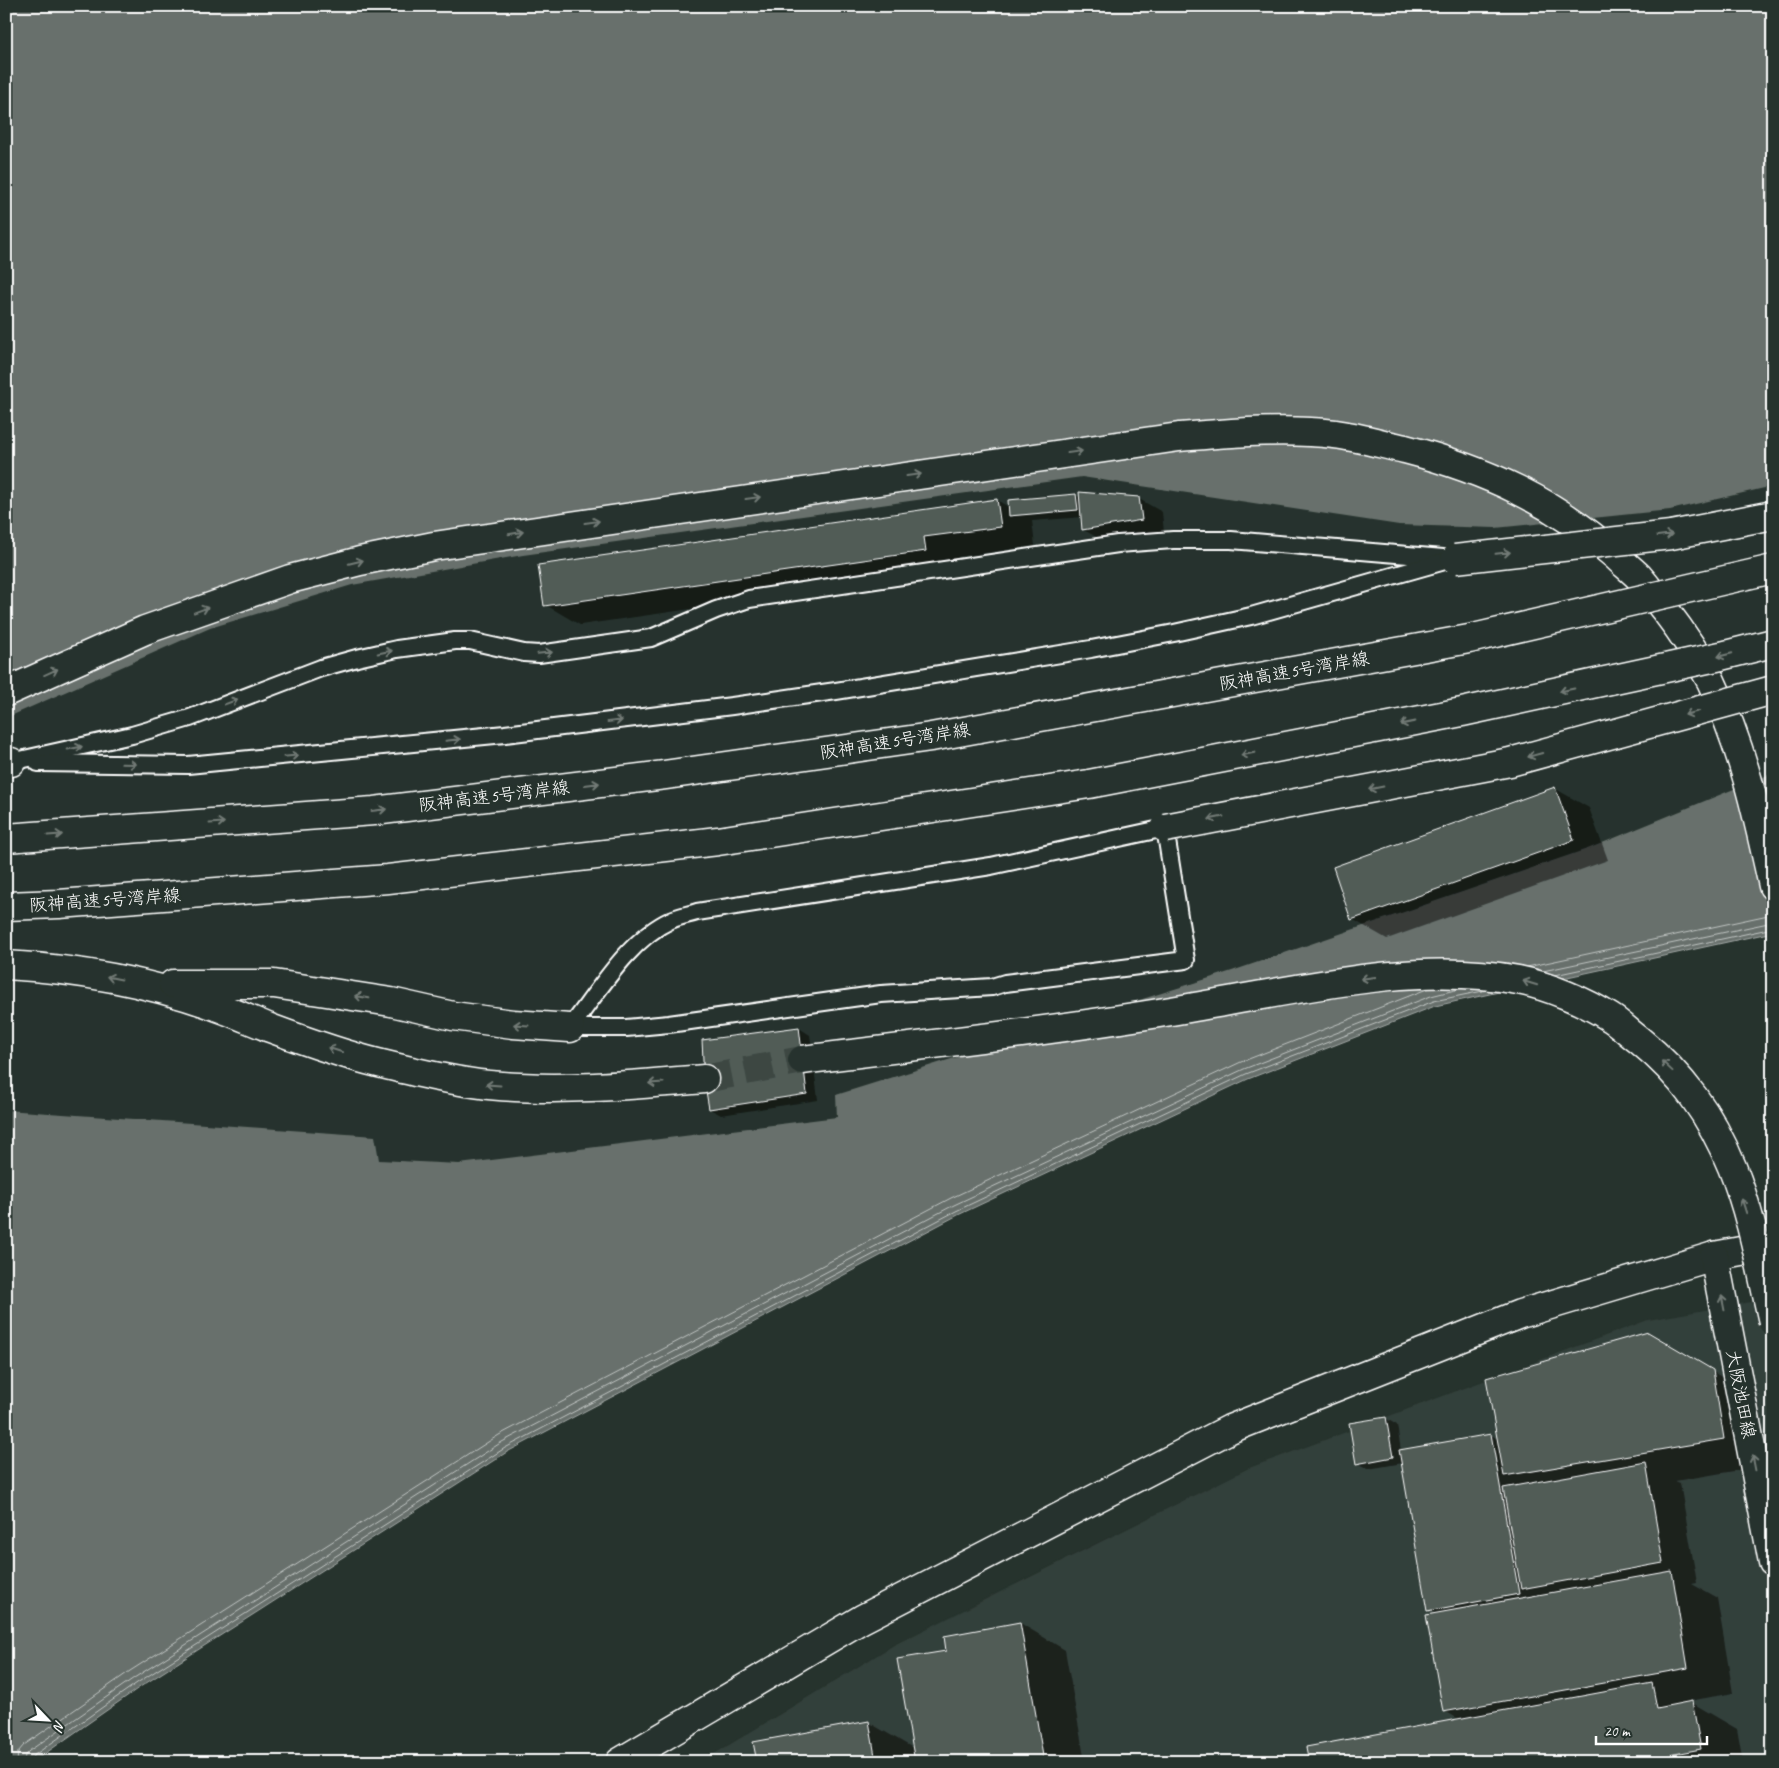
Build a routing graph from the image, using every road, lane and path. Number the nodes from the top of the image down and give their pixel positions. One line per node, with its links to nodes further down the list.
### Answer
1 (1773, 515): 2 (main road, one-way to 1, bridge)
2 (1455, 559): 7 (lane, one-way to 2); 7 (lane, one-way to 2)
3 (1773, 569): 9 (main road, 阪神高速5号湾岸線, one-way to 3, bridge)
4 (1773, 643): 11 (main road, 阪神高速5号湾岸線, one-way to 11, bridge)
5 (1773, 690): 8 (main road, one-way to 8, bridge)
6 (6, 692): 10 (main road, one-way to 10, bridge)
7 (8, 762)
8 (1165, 828): 14 (lane); 14 (lane)
9 (6, 838)
10 (1773, 886)
11 (6, 906)
12 (6, 966): 13 (main road, one-way to 12)
13 (143, 983): 14 (main road, one-way to 13); 16 (main road, one-way to 13)
14 (570, 1028)
15 (802, 1060): 19 (main road, one-way to 15, bridge)
16 (704, 1079)
17 (1773, 1245): 18 (main road)
18 (1714, 1256): 20 (main road, 大阪池田線, one-way to 18); 21 (main road)
19 (1773, 1322)
20 (1773, 1562)
21 (620, 1762)

